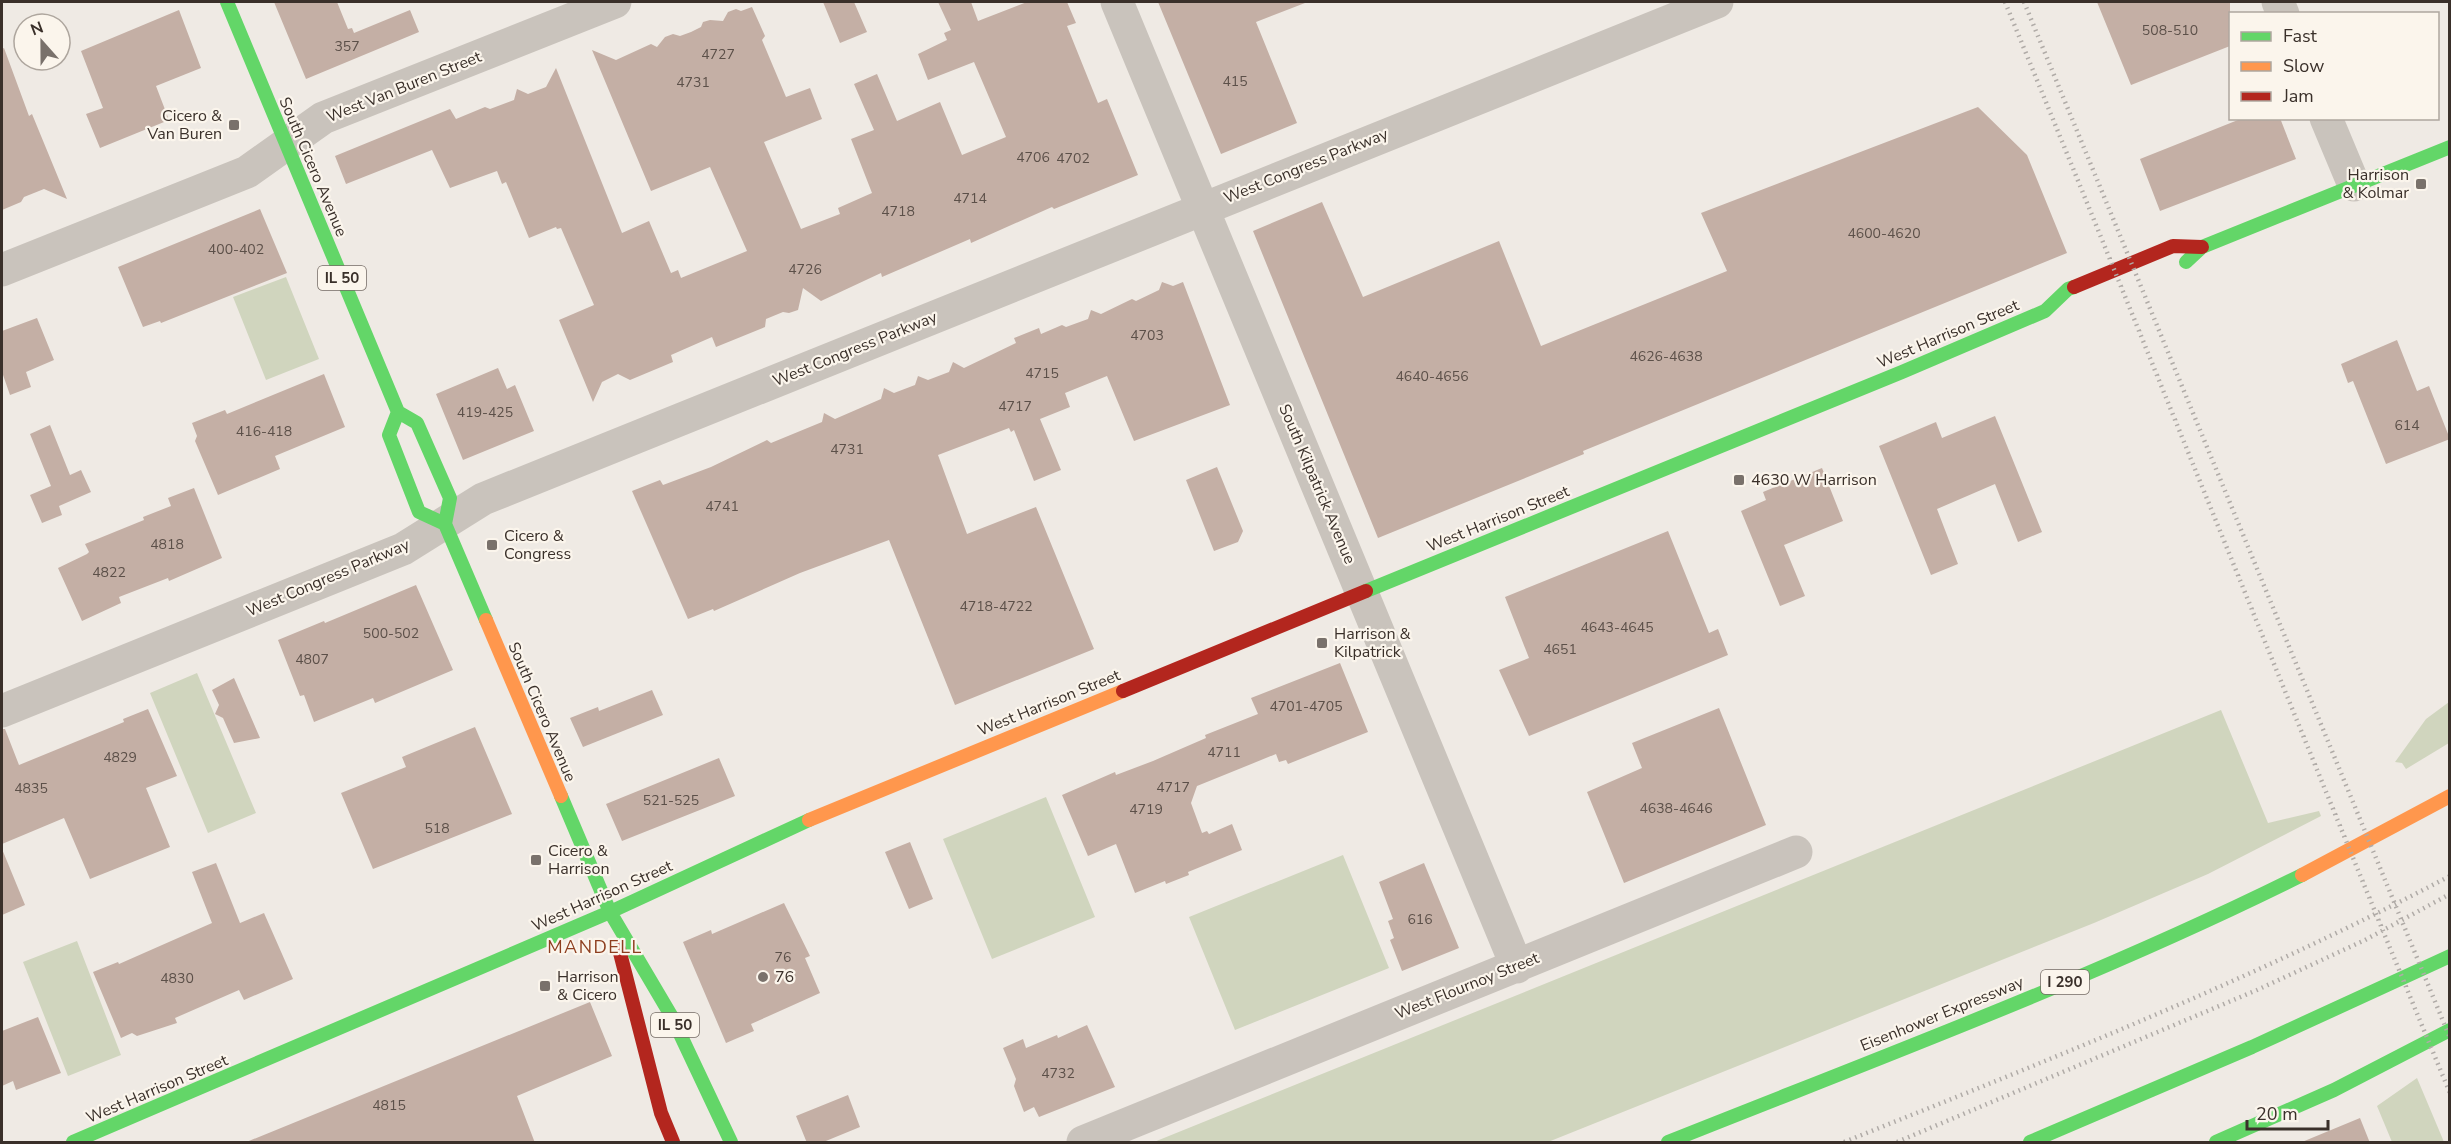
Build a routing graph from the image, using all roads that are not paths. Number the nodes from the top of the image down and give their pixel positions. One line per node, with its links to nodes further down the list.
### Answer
1 (226, 2): 6 (main road, South Cicero Avenue / IL 50)
2 (615, 2): 6 (street, West Van Buren Street)
3 (1117, 2): 9 (street, South Kilpatrick Avenue)
4 (1717, 2): 9 (street, West Congress Parkway)
5 (2327, 120): 8 (street)
6 (286, 145): 11 (street, West Van Buren Street); 15 (main road, South Cicero Avenue / IL 50)
7 (2450, 147): 8 (main road, West Harrison Street)
8 (2354, 185): 10 (main road, West Harrison Street)
9 (1203, 208): 16 (street, West Congress Parkway); 17 (street, South Kilpatrick Avenue)
10 (2202, 247): 12 (main road, West Harrison Street); 13 (main road, West Harrison Street)
11 (2, 270)
12 (2174, 270)
13 (2045, 311): 14 (main road, West Harrison Street); 17 (main road, West Harrison Street)
14 (2067, 311)
15 (398, 412): 16 (main road, South Cicero Avenue / IL 50); 16 (main road)
16 (445, 524): 18 (street, West Congress Parkway); 21 (main road, South Cicero Avenue / IL 50)
17 (1362, 592): 21 (main road, West Harrison Street); 23 (street, South Kilpatrick Avenue)
18 (2, 711)
19 (2450, 796): 31 (main road, Eisenhower Expressway / I 290)
20 (1796, 852): 23 (street, West Flournoy Street)
21 (610, 912): 26 (main road, West Harrison Street); 27 (main road, South Cicero Avenue / IL 50); 28 (main road, South Cicero Avenue / IL 50)
22 (2450, 956): 32 (main road)
23 (1517, 967): 25 (street, West Flournoy Street)
24 (2450, 1030): 33 (main road)
25 (1139, 1120): 29 (street, West Flournoy Street); 30 (street, West Flournoy Street)
26 (73, 1143)
27 (674, 1143)
28 (730, 1143)
29 (1083, 1143)
30 (1105, 1143)
31 (1668, 1143)
32 (2030, 1143)
33 (2216, 1143)

